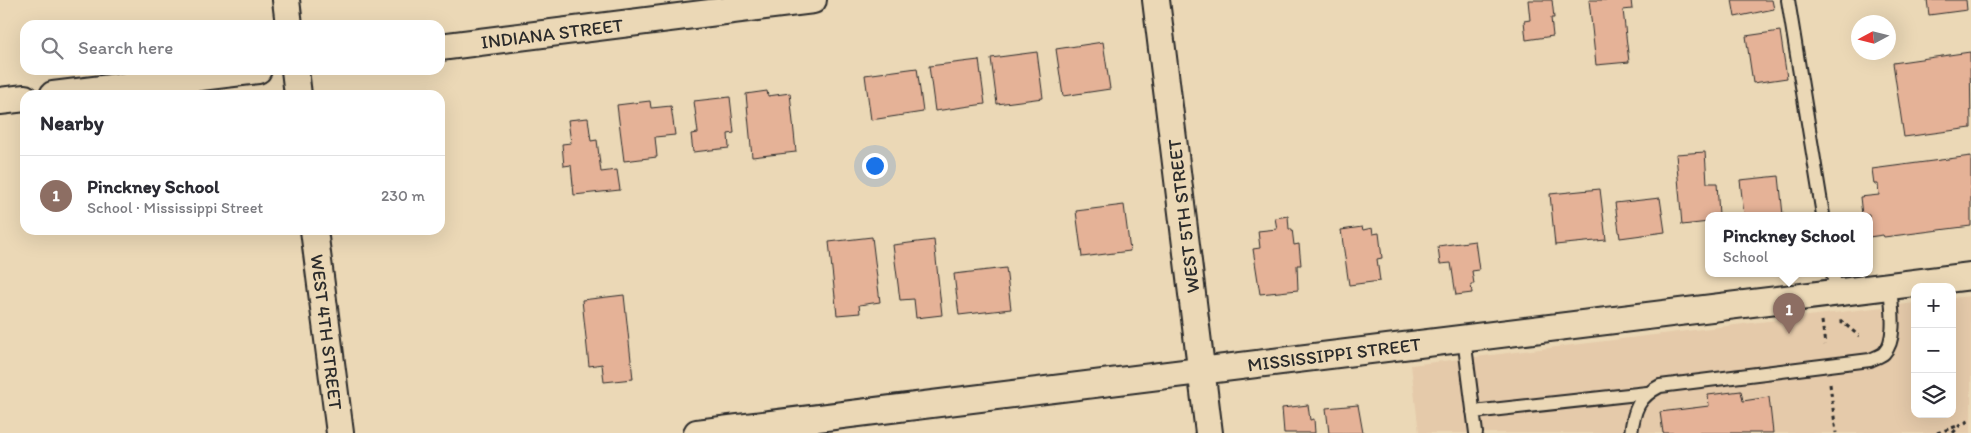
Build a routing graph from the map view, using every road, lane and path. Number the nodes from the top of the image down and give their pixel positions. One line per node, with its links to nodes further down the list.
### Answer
1 (286, 0): 5 (street)
2 (813, 0): 6 (street, INDIANA STREET)
3 (1156, 0): 22 (street, WEST 5TH STREET)
4 (1788, 0): 13 (lane)
5 (288, 20)
6 (445, 46)
7 (217, 75): 9 (street)
8 (296, 75): 10 (street)
9 (94, 90)
10 (297, 90)
11 (20, 99): 12 (street)
12 (0, 102)
13 (1823, 212)
14 (315, 235): 28 (street, WEST 4TH STREET)
15 (1971, 276): 16 (street, MISSISSIPPI STREET)
16 (1890, 286): 17 (street, MISSISSIPPI STREET); 24 (lane)
17 (1834, 294): 19 (path); 20 (street, MISSISSIPPI STREET)
18 (1828, 317): 21 (path)
19 (1859, 336)
20 (1464, 338): 22 (street, MISSISSIPPI STREET); 25 (lane)
21 (1826, 350)
22 (1202, 371): 29 (street, MISSISSIPPI STREET); 30 (street, WEST 5TH STREET)
23 (1830, 381): 33 (path)
24 (1646, 393): 25 (lane); 32 (lane)
25 (1473, 412): 31 (lane)
26 (1971, 420): 27 (path)
27 (1960, 425): 34 (path); 35 (path)
28 (340, 433)
29 (698, 433)
30 (1209, 433)
31 (1476, 433)
32 (1631, 433)
33 (1836, 433)
34 (1938, 433)
35 (1954, 433)

